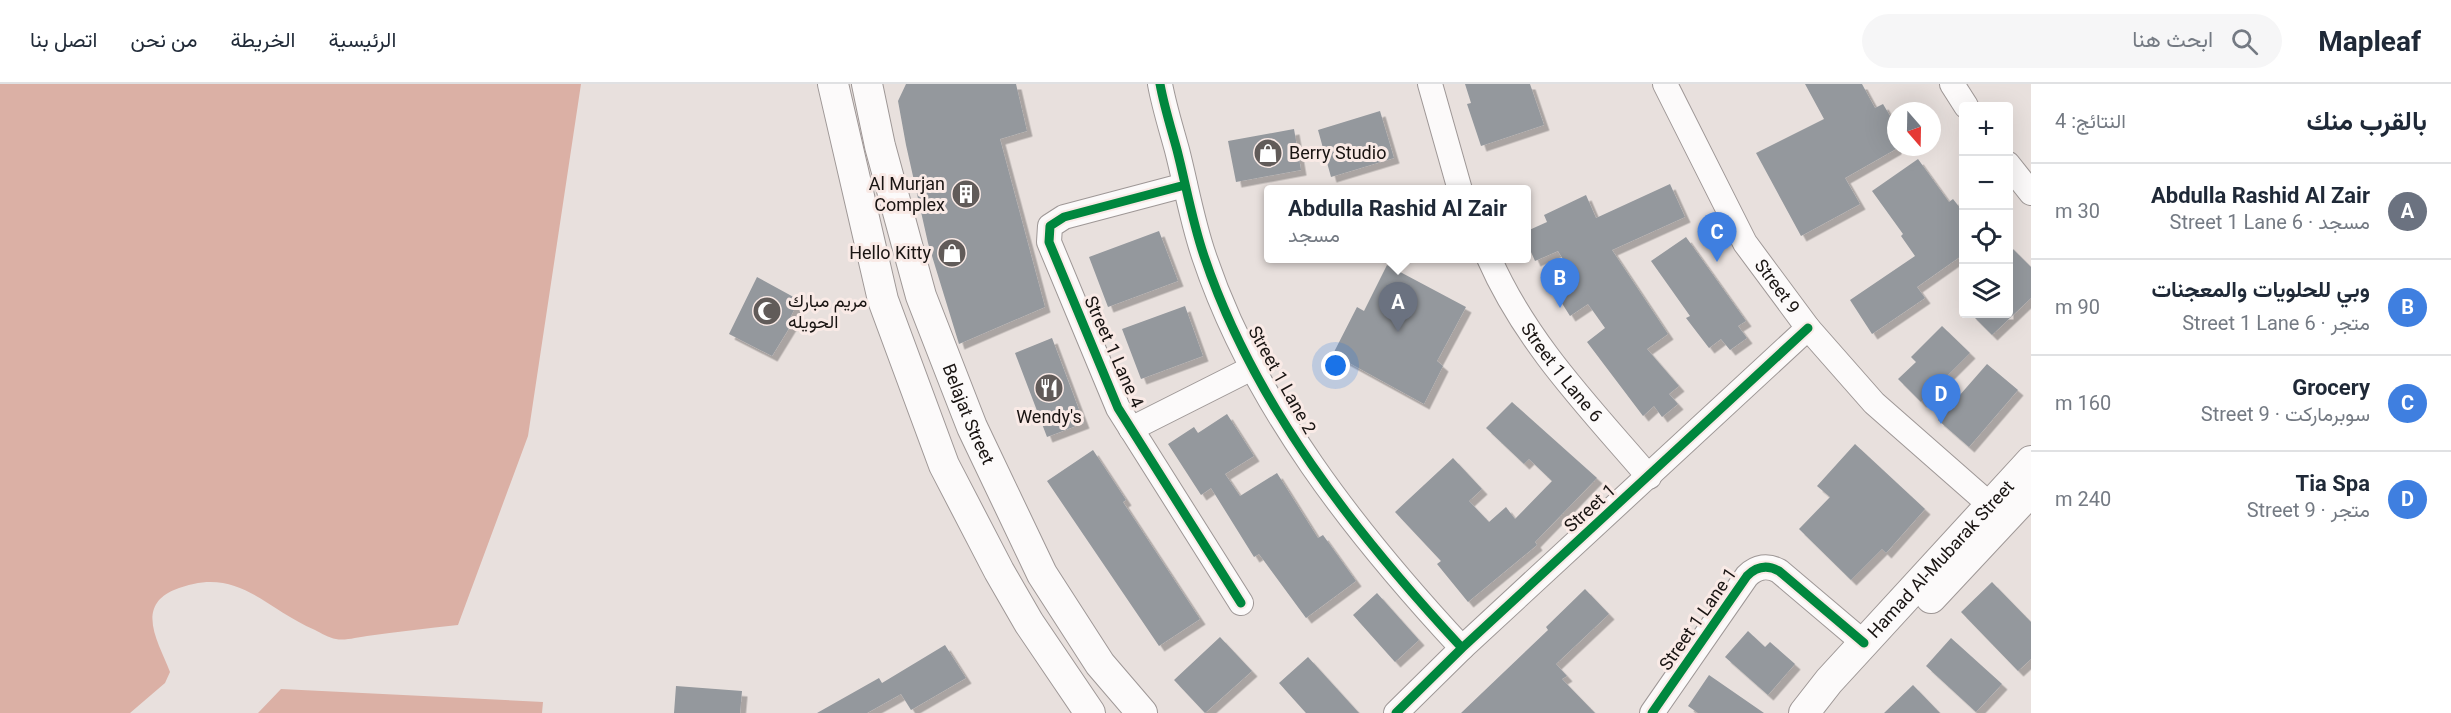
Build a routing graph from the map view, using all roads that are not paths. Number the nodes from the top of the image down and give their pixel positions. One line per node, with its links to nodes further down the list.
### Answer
1 (833, 84): 23 (main road)
2 (1160, 84): 9 (street, Street 1 Lane 2)
3 (1431, 84): 10 (street)
4 (1665, 84): 13 (street, Street 9)
5 (1952, 84): 7 (street)
6 (869, 86): 24 (main road, Belajat Street)
7 (1963, 102)
8 (2013, 170): 11 (street)
9 (1185, 185): 14 (street, Street 1 Lane 2); 15 (street, Street 1 Lane 4)
10 (1459, 185)
11 (2031, 193)
12 (1492, 263): 17 (street, Street 1 Lane 6)
13 (1808, 328): 17 (street, Street 1); 19 (street, Street 9)
14 (1254, 367): 15 (street, Street 1 Lane 4); 22 (street, Street 1 Lane 2)
15 (1131, 429): 20 (street, Street 1 Lane 4)
16 (2031, 460): 19 (main road, Hamad Al-Mubarak Street)
17 (1649, 477): 22 (street, Street 1)
18 (2031, 491): 28 (main road, Hamad Al-Mubarak Street)
19 (1989, 504): 21 (main road, Hamad Al-Mubarak Street)
20 (1241, 603)
21 (1864, 643): 26 (street, Street 1 Lane 1); 27 (main road, Hamad Al-Mubarak Street)
22 (1462, 648): 25 (street, Street 1)
23 (1090, 713)
24 (1142, 713)
25 (1396, 713)
26 (1652, 713)
27 (1804, 713)
28 (1830, 713)

